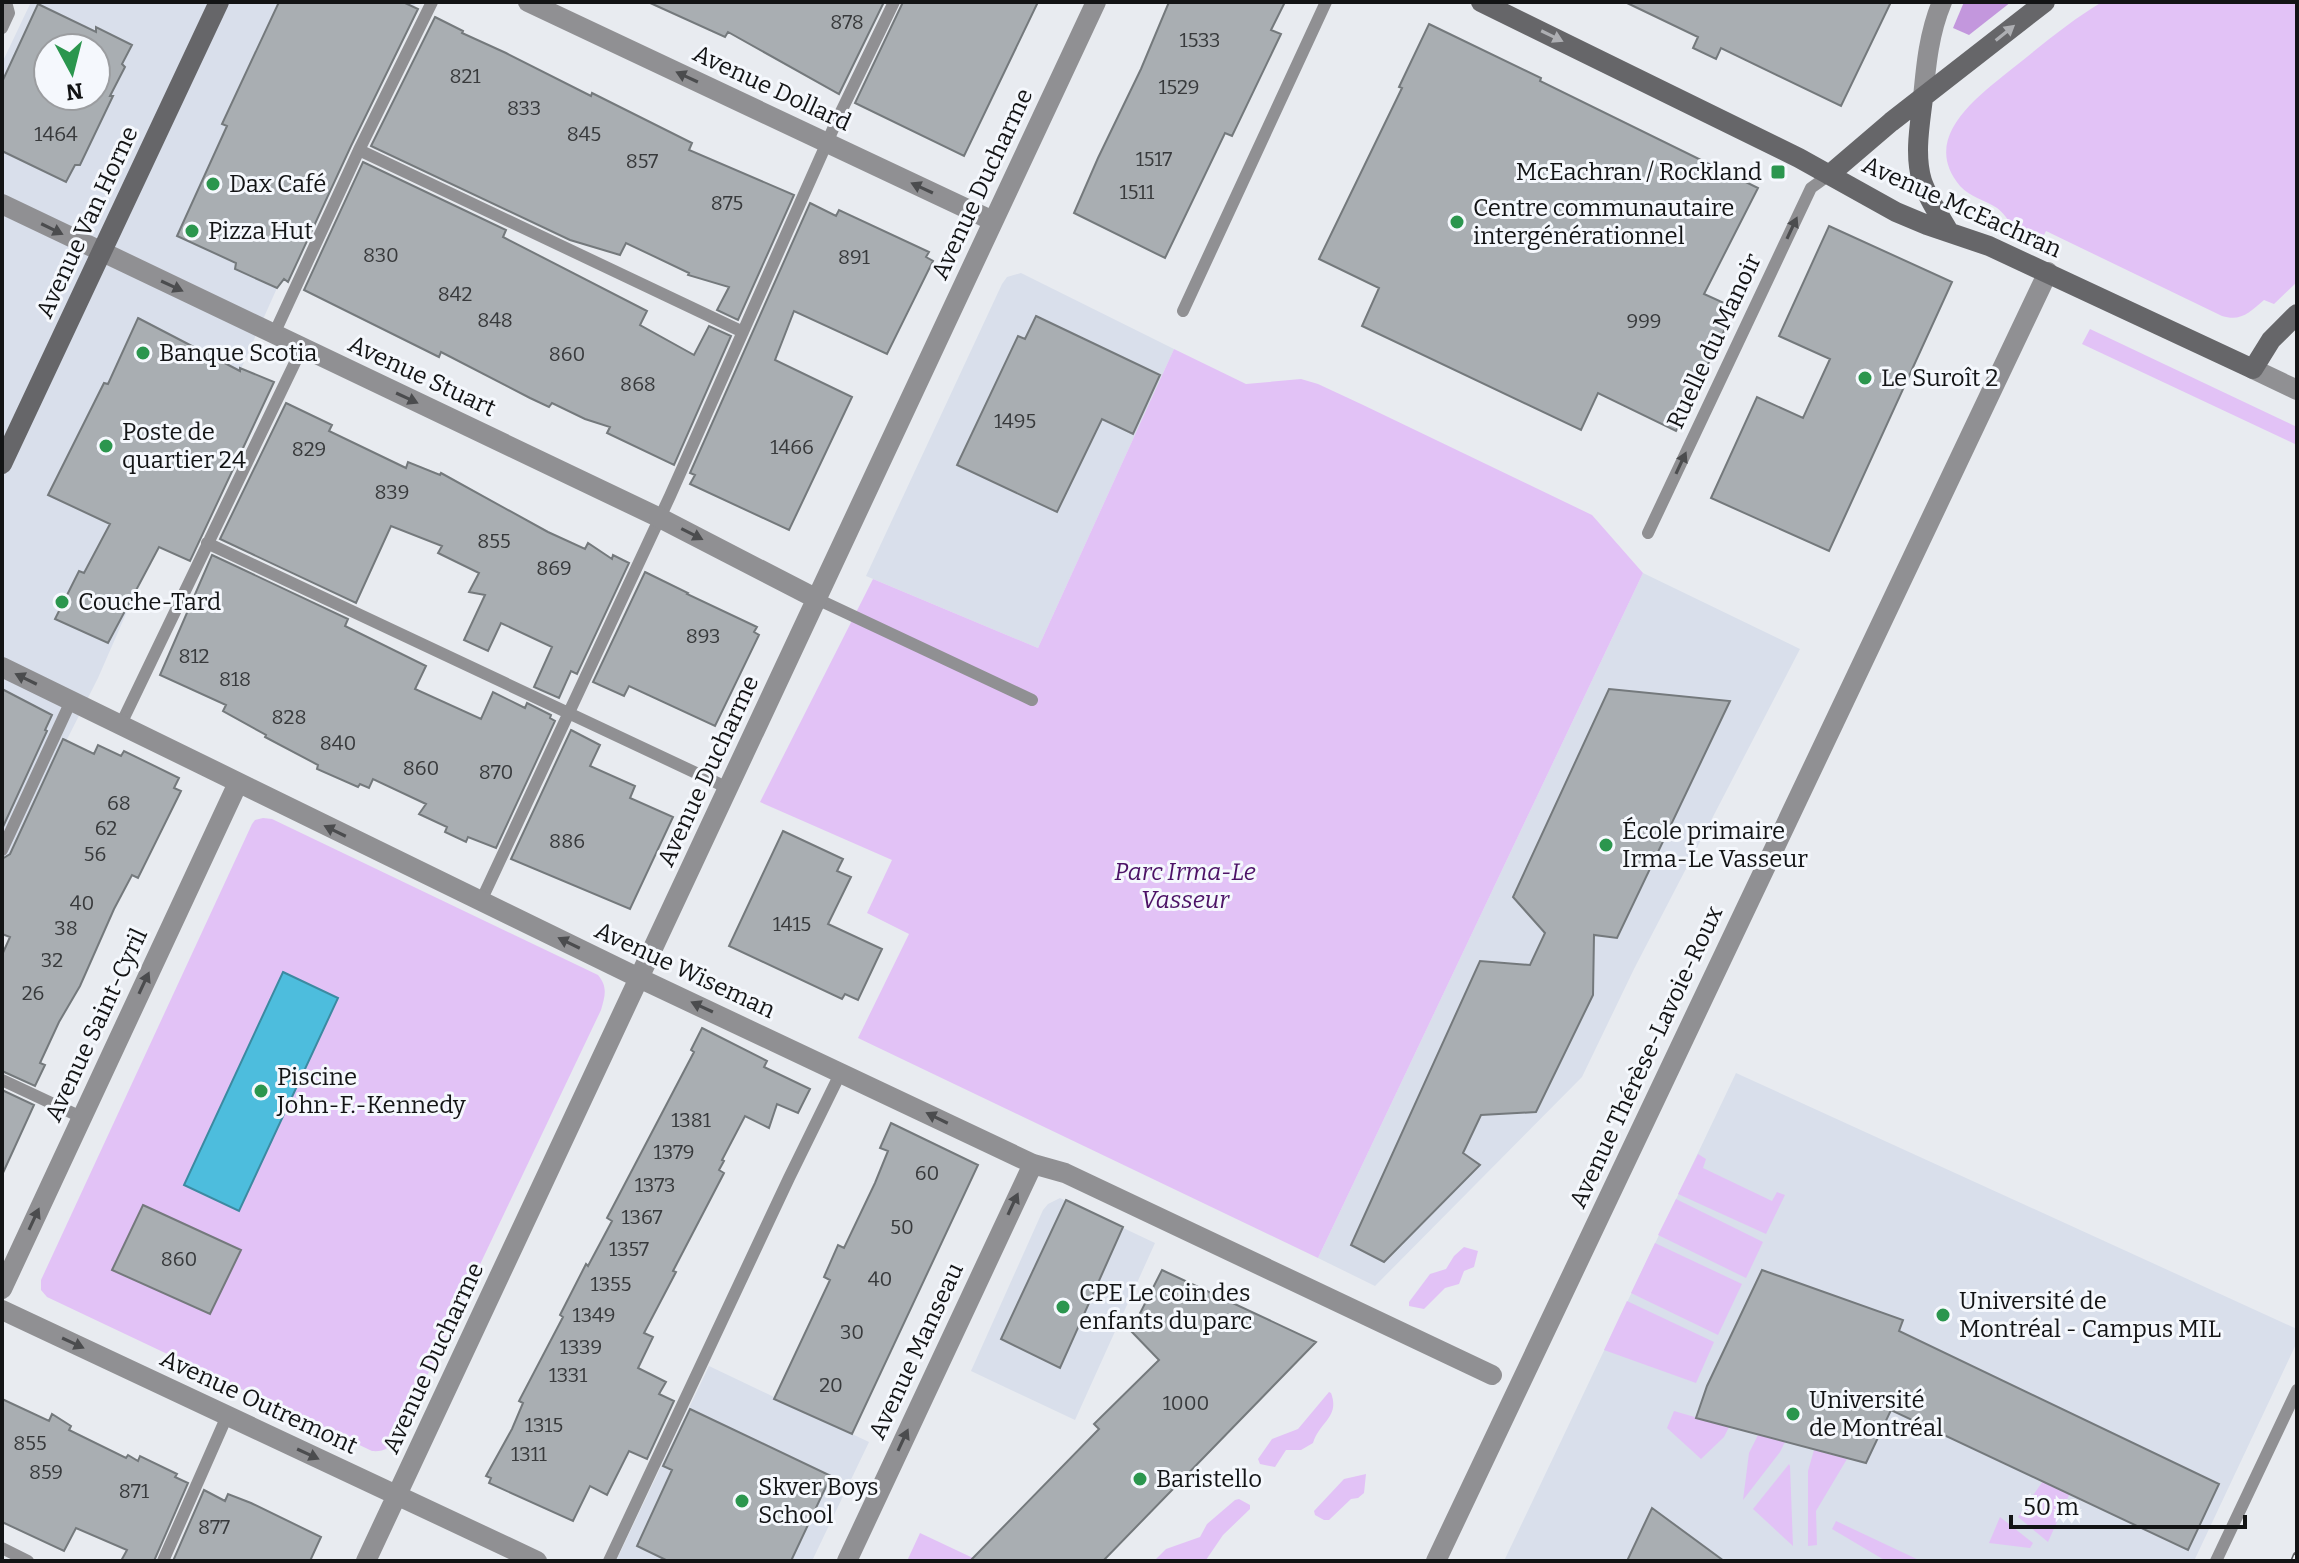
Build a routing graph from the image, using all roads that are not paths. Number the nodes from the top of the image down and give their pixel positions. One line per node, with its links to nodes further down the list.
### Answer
1 (6, 2): 11 (lane)
2 (219, 2): 19 (street, Avenue Van Horne)
3 (432, 2): 14 (lane)
4 (528, 2): 13 (street, Avenue Dollard, one-way to 4)
5 (894, 2): 13 (lane)
6 (1096, 2): 17 (street, Avenue Ducharme)
7 (1326, 2): 21 (lane)
8 (1481, 2): 15 (street, Avenue McEachran, one-way to 15)
9 (1942, 2): 12 (street)
10 (2045, 2): 12 (street, one-way to 10)
11 (2, 28)
12 (1923, 98): 15 (street); 18 (street)
13 (827, 143): 17 (street, Avenue Dollard, one-way to 13); 23 (lane)
14 (359, 150): 23 (lane); 24 (lane)
15 (1829, 175): 18 (street, Avenue McEachran); 30 (lane, Ruelle du Manoir, one-way to 15)
16 (2, 204): 19 (street, Avenue Stuart, one-way to 19)
17 (993, 221): 32 (street, Avenue Ducharme)
18 (1949, 232): 20 (street, Avenue McEachran)
19 (102, 253): 24 (street, Avenue Stuart, one-way to 24); 28 (street, Avenue Van Horne)
20 (2048, 272): 26 (street, Avenue McEachran); 60 (street, Avenue Thérèse-Lavoie-Roux)
21 (1183, 311)
22 (2297, 314): 26 (street)
23 (743, 332): 29 (lane)
24 (274, 334): 25 (street, Avenue Stuart)
25 (302, 348): 29 (street, Avenue Stuart, one-way to 29); 31 (lane)
26 (2253, 369): 27 (street, Avenue McEachran)
27 (2297, 390)
28 (4, 453)
29 (660, 518): 32 (street, Avenue Stuart, one-way to 32); 36 (lane)
30 (1648, 533)
31 (207, 543): 36 (lane); 37 (lane)
32 (817, 599): 34 (lane); 39 (street, Avenue Ducharme)
33 (2, 667): 35 (street, Avenue Wiseman, one-way to 33)
34 (1032, 700)
35 (71, 701): 37 (street, Avenue Wiseman); 40 (lane)
36 (569, 713): 39 (lane); 41 (lane)
37 (121, 724): 38 (street, Avenue Wiseman)
38 (238, 783): 41 (street, Avenue Wiseman, one-way to 38); 45 (street, Avenue Saint-Cyril, one-way to 38)
39 (728, 788): 42 (street, Avenue Ducharme)
40 (2, 850)
41 (481, 901): 42 (street, Avenue Wiseman, one-way to 41)
42 (639, 978): 43 (street, Avenue Wiseman, one-way to 42); 52 (street, Avenue Ducharme)
43 (841, 1072): 46 (street, Avenue Wiseman, one-way to 43); 58 (lane)
44 (2, 1080): 45 (lane)
45 (81, 1117): 47 (street, Avenue Saint-Cyril, one-way to 45)
46 (1033, 1164): 49 (street, Avenue Wiseman); 59 (street, Avenue Manseau, one-way to 46)
47 (2, 1289)
48 (2, 1310): 51 (street, Avenue Outremont, one-way to 51)
49 (1492, 1375)
50 (2297, 1390): 61 (lane)
51 (227, 1416): 52 (street, Avenue Outremont, one-way to 52); 55 (lane)
52 (397, 1497): 56 (street, Avenue Ducharme); 57 (street, Avenue Outremont)
53 (2, 1548): 54 (lane)
54 (28, 1561)
55 (163, 1561)
56 (366, 1561)
57 (537, 1561)
58 (609, 1561)
59 (847, 1561)
60 (1436, 1561)
61 (2216, 1561)

